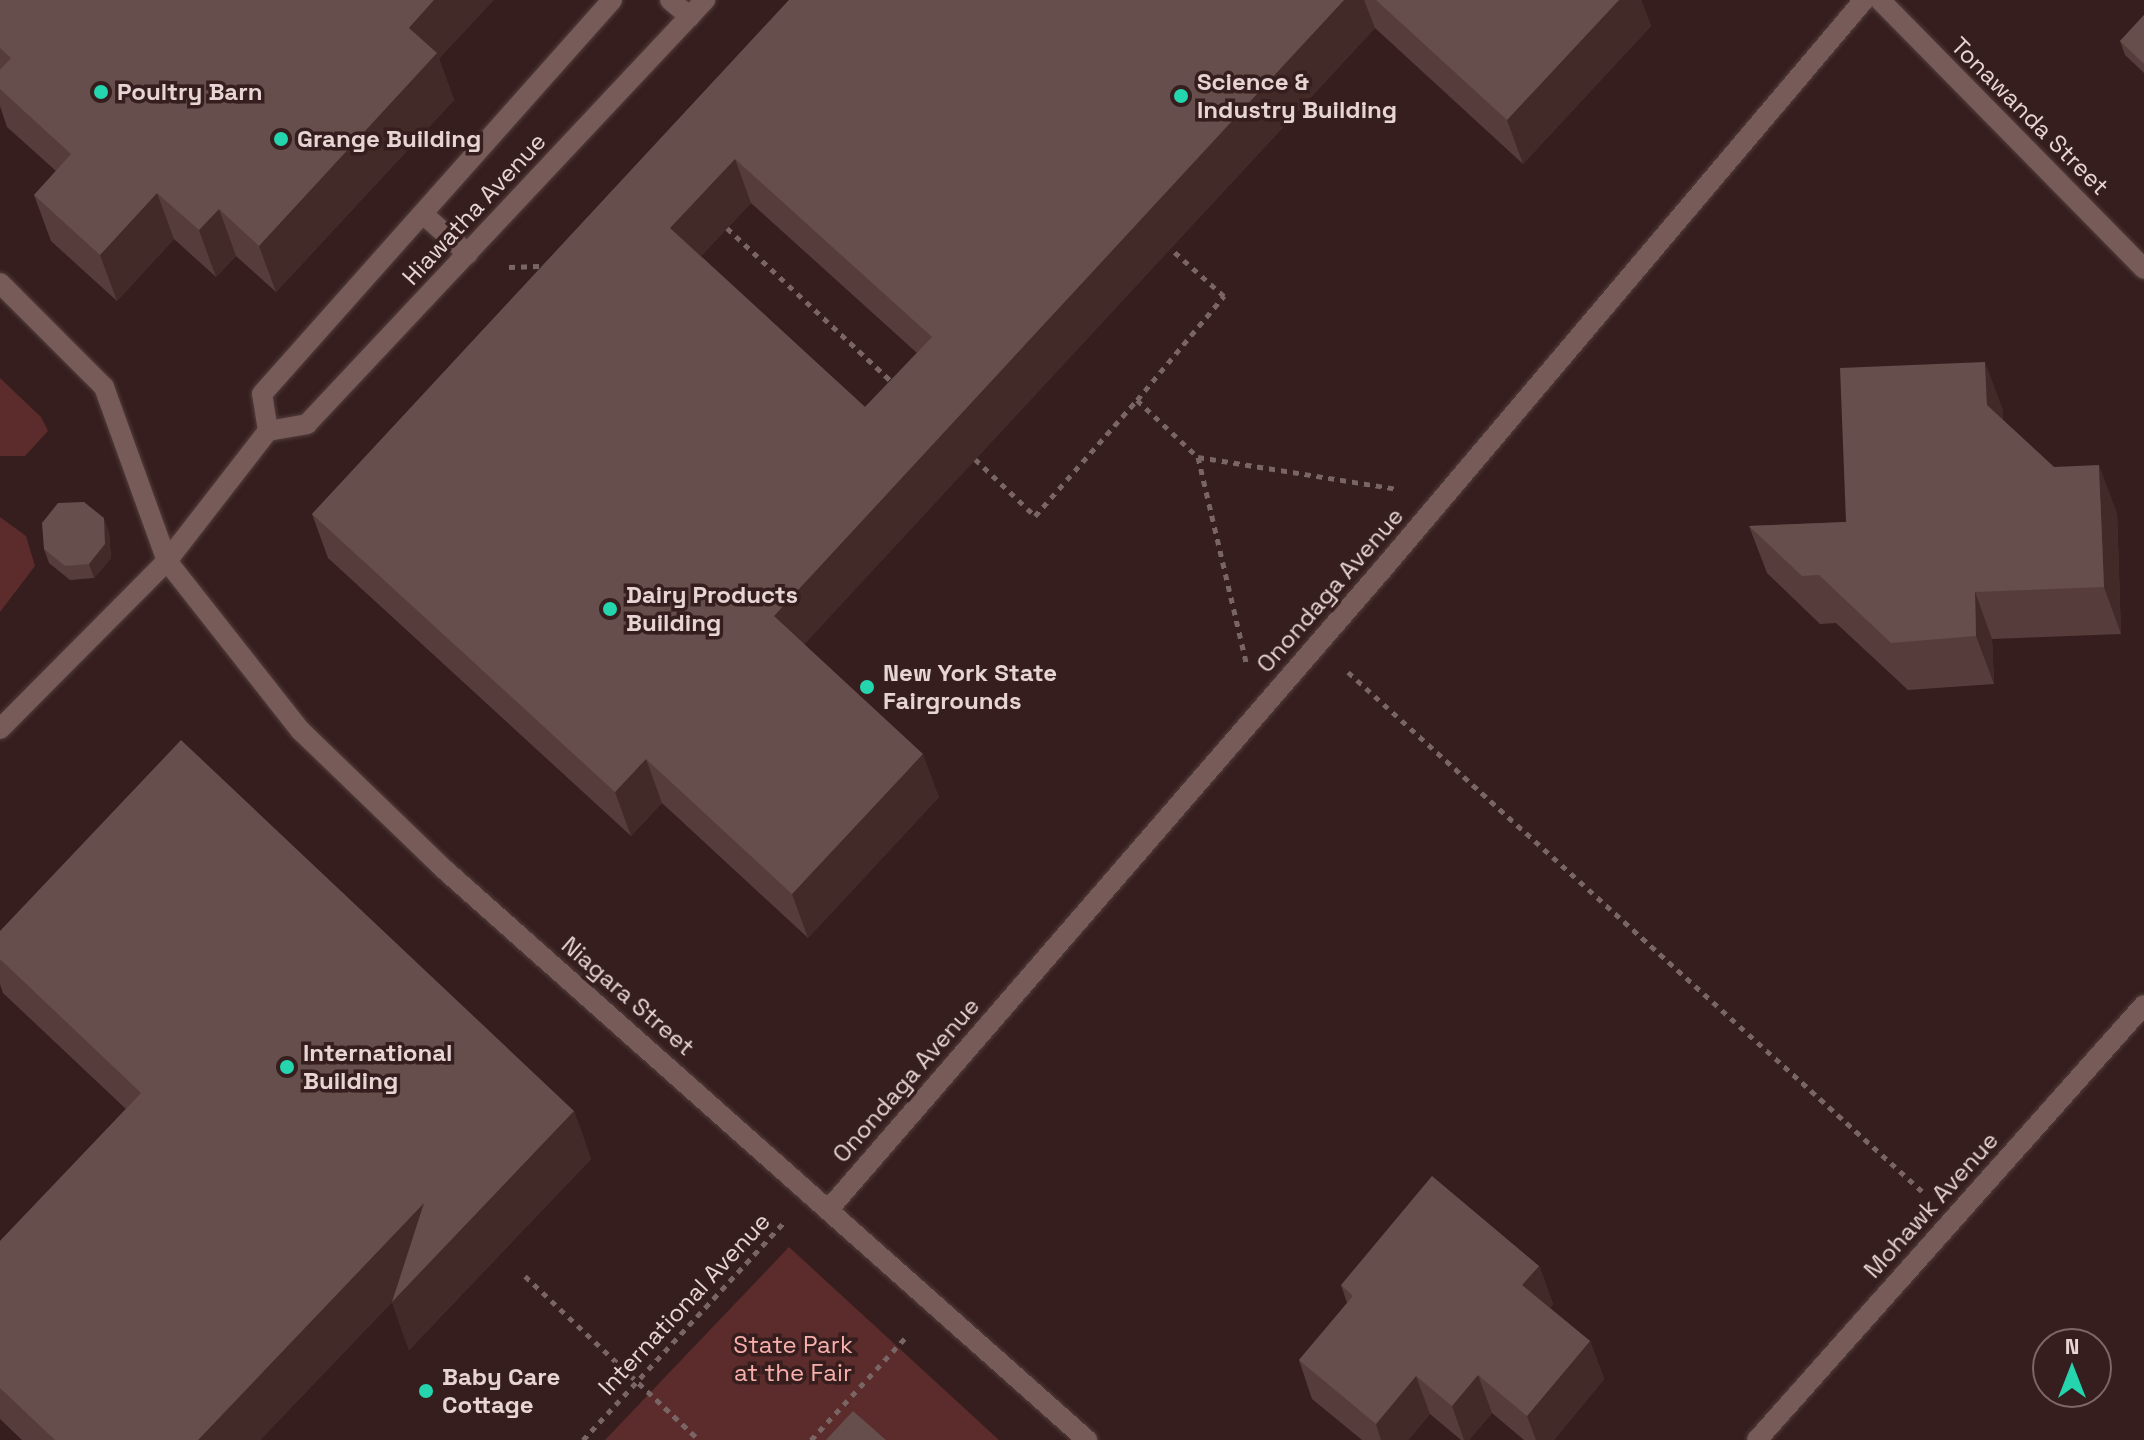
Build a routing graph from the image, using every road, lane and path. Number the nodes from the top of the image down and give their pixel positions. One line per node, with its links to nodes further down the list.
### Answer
1 (612, 0): 7 (lane, Hiawatha Avenue)
2 (670, 0): 6 (lane)
3 (705, 0): 6 (lane, Hiawatha Avenue)
4 (1864, 0): 20 (lane, Onondaga Avenue)
5 (1880, 0): 12 (lane, Tonawanda Street)
6 (690, 17): 10 (lane, Hiawatha Avenue)
7 (423, 214): 10 (lane); 17 (lane, Hiawatha Avenue)
8 (727, 228): 15 (path)
9 (1170, 248): 16 (path)
10 (468, 254): 13 (lane, Hiawatha Avenue)
11 (556, 265): 13 (path)
12 (2144, 269)
13 (453, 270): 17 (lane, Hiawatha Avenue)
14 (0, 283): 21 (lane, Niagara Street)
15 (898, 388)
16 (1137, 400): 18 (path); 19 (path)
17 (268, 431): 21 (lane)
18 (1198, 457): 20 (path); 23 (path)
19 (975, 459)
20 (1445, 497): 22 (lane, Onondaga Avenue)
21 (167, 561): 24 (lane); 26 (lane, Niagara Street)
22 (1318, 644): 23 (lane, Onondaga Avenue); 28 (path)
23 (1258, 713): 27 (lane, Onondaga Avenue)
24 (0, 729)
25 (2144, 1005): 28 (lane, Mohawk Avenue)
26 (811, 1192): 27 (lane, Niagara Street); 31 (path, International Avenue)
27 (829, 1209): 30 (lane, Niagara Street)
28 (1953, 1219): 36 (lane, Mohawk Avenue)
29 (525, 1276): 31 (path)
30 (935, 1304): 34 (path); 35 (lane, Niagara Street)
31 (637, 1381): 32 (path, International Avenue); 33 (path)
32 (583, 1440)
33 (699, 1440)
34 (811, 1440)
35 (1087, 1440)
36 (1757, 1440)

